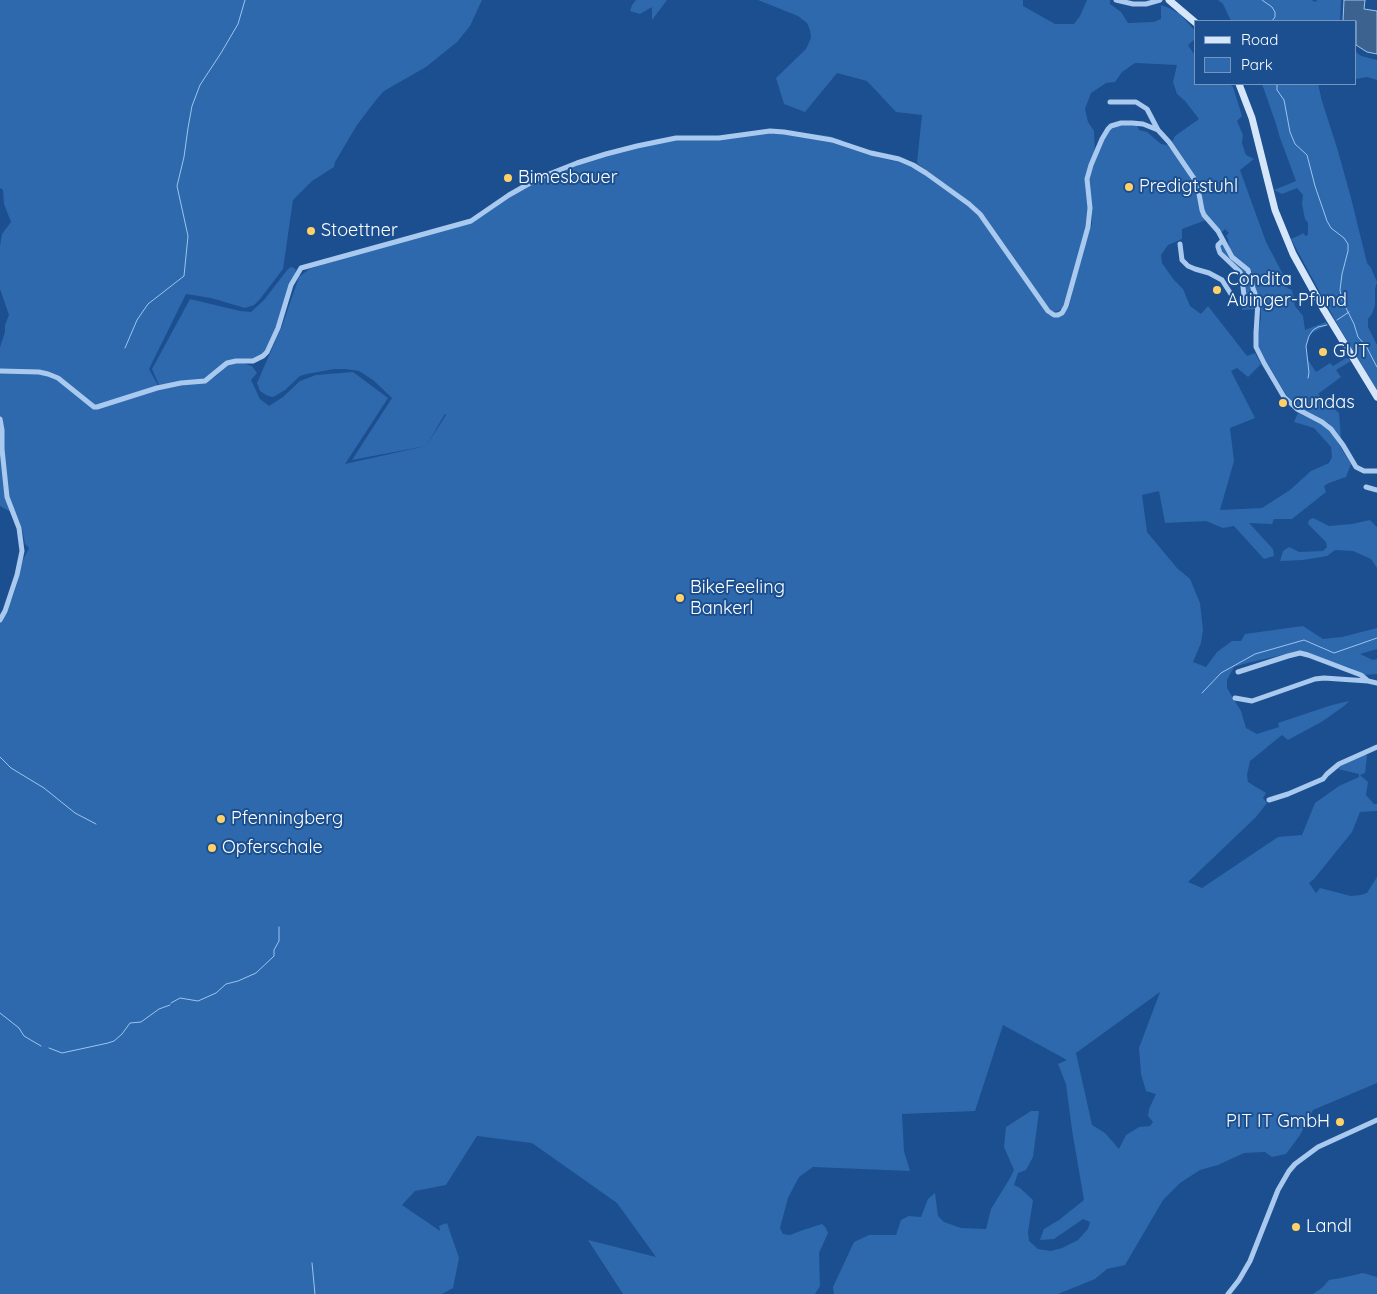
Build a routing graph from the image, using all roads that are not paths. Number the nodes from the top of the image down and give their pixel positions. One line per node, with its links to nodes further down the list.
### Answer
1 (1116, 0): 2 (street)
2 (1160, 0)
3 (1169, 0): 4 (main road)
4 (1194, 21)
5 (1239, 85): 11 (main road)
6 (1110, 102): 7 (street)
7 (1158, 130): 8 (street); 10 (street)
8 (1223, 240): 9 (street); 13 (street)
9 (1180, 244)
10 (0, 371)
11 (1377, 397)
12 (0, 419): 16 (street)
13 (1377, 471)
14 (1366, 487): 15 (street)
15 (1377, 490)
16 (0, 620)
17 (1238, 672): 18 (street)
18 (1368, 681): 19 (street); 20 (street)
19 (1377, 683)
20 (1235, 698)
21 (1377, 747): 22 (street)
22 (1269, 800)
23 (1377, 1120): 24 (street)
24 (1228, 1294)

